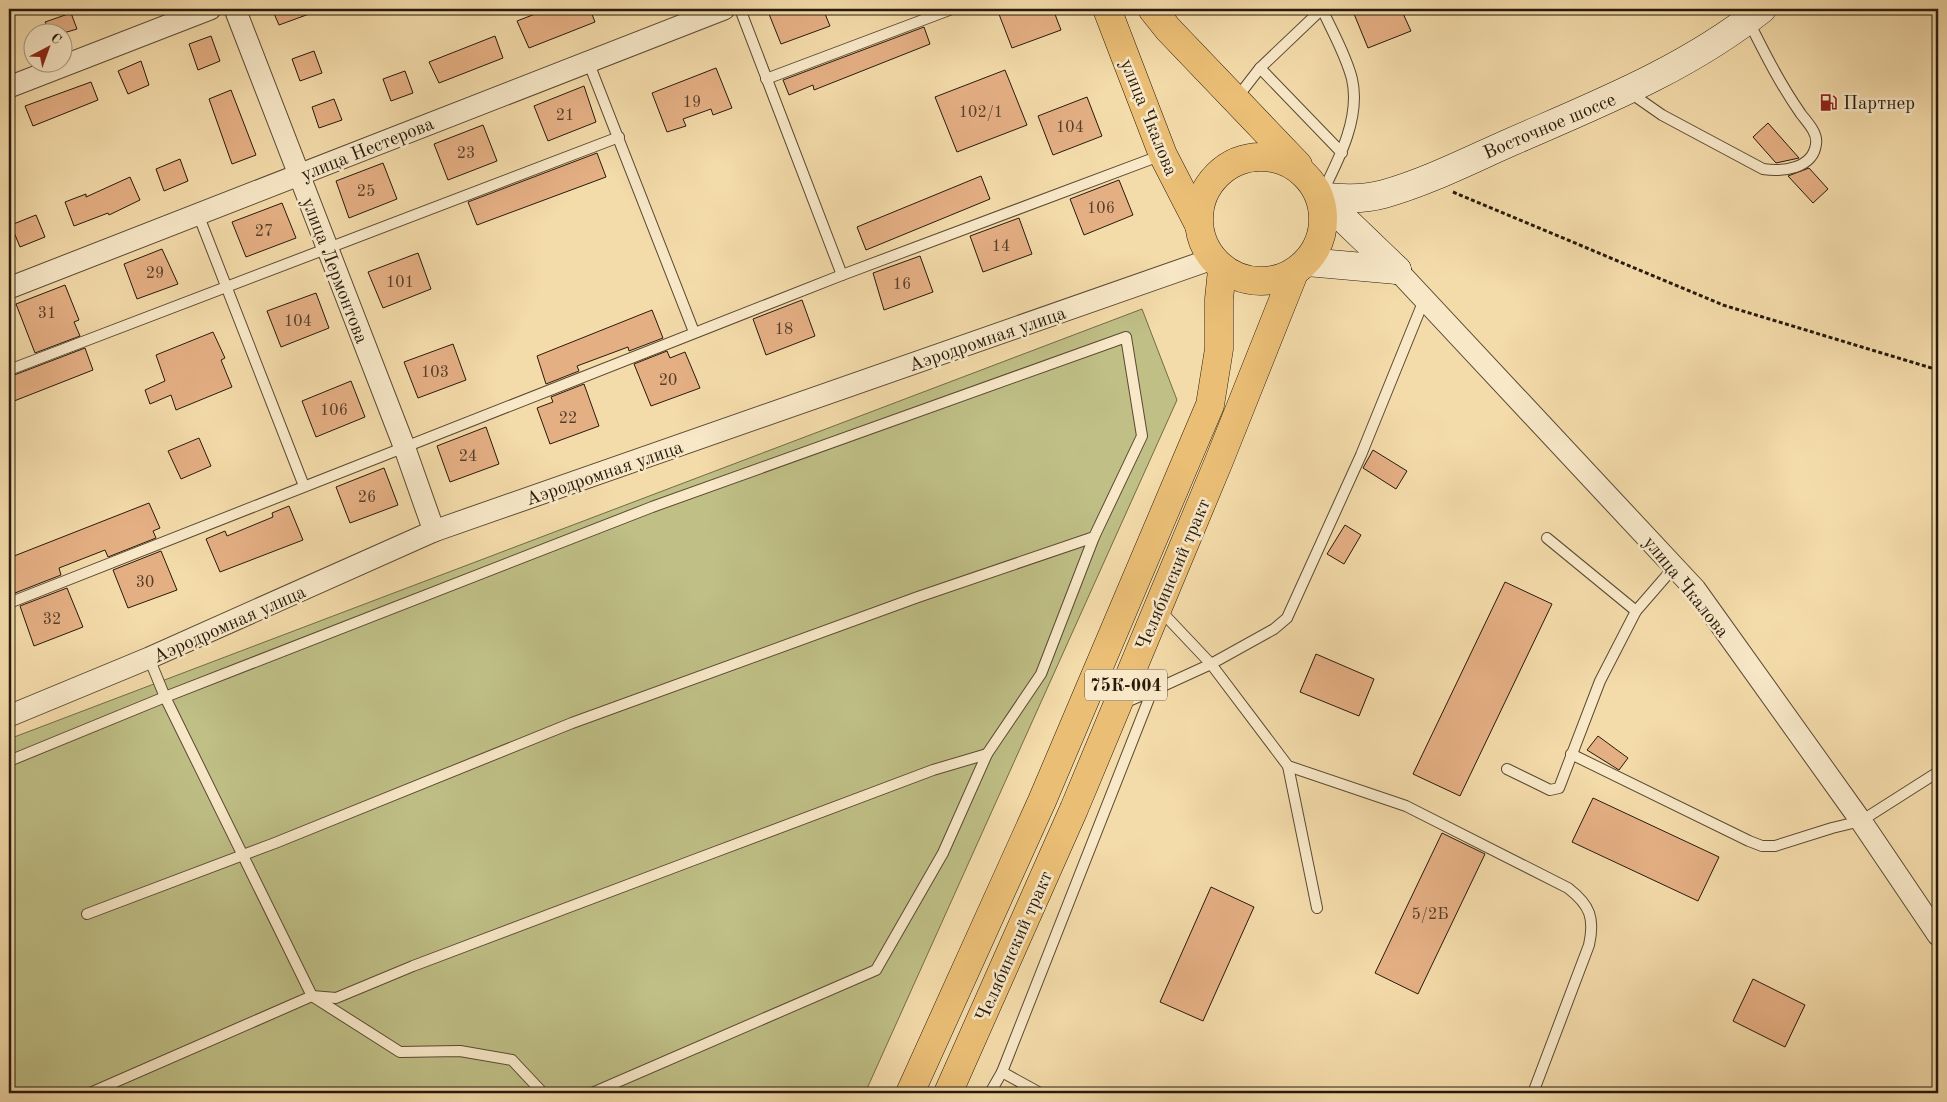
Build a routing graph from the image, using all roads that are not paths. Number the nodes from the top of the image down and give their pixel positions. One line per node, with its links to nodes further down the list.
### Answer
1 (210, 9): 13 (street)
2 (235, 9): 19 (street, улица Лермонтова)
3 (724, 9): 10 (street, улица Нестерова)
4 (740, 9): 12 (lane)
5 (952, 9): 12 (lane)
6 (1107, 9): 18 (main road, улица Чкалова)
7 (1152, 9): 15 (main road)
8 (1322, 9): 11 (lane); 17 (lane)
9 (1755, 14): 14 (street, Восточное шоссе); 14 (lane)
10 (588, 61): 16 (lane); 19 (street, улица Нестерова)
11 (1260, 68): 15 (lane); 17 (lane)
12 (766, 79): 27 (lane)
13 (9, 87)
14 (1628, 91): 20 (street, Восточное шоссе)
15 (1236, 99): 20 (main road)
16 (619, 137): 23 (lane); 31 (lane)
17 (1342, 153): 20 (lane)
18 (1163, 154): 22 (main road, улица Чкалова); 27 (lane)
19 (299, 175): 21 (street, улица Нестерова); 23 (street, улица Лермонтова)
20 (1314, 186): 22 (main road); 25 (main road); 26 (street)
21 (198, 214): 28 (lane); 29 (street, улица Нестерова)
22 (1198, 223): 24 (main road)
23 (328, 248): 28 (lane); 33 (street, улица Лермонтова)
24 (1217, 265): 25 (main road); 35 (street, Аэродромная улица); 64 (main road, Челябинский тракт / 75К-004)
25 (1301, 267): 26 (street); 40 (main road, Челябинский тракт / 75К-004)
26 (1396, 270): 30 (street, улица Чкалова)
27 (842, 275): 31 (lane)
28 (226, 287): 32 (lane); 34 (lane)
29 (9, 288)
30 (1424, 300): 38 (street, улица Чкалова); 43 (lane)
31 (694, 332): 33 (lane)
32 (9, 370)
33 (404, 446): 34 (lane); 35 (street, улица Лермонтова)
34 (304, 486): 39 (lane)
35 (434, 532): 42 (street, Аэродромная улица)
36 (1094, 537): 45 (lane); 48 (lane); 55 (lane)
37 (1547, 538): 41 (lane)
38 (1675, 566): 41 (lane); 54 (street, улица Чкалова)
39 (9, 603)
40 (1158, 608): 43 (lane); 46 (main road, Челябинский тракт / 75К-004)
41 (1636, 611): 49 (lane)
42 (149, 658): 45 (lane); 47 (street, Аэродромная улица)
43 (1211, 664): 44 (lane); 51 (lane)
44 (1152, 691): 46 (lane); 60 (lane)
45 (165, 697): 50 (lane); 55 (lane)
46 (1116, 706): 65 (main road, Челябинский тракт / 75К-004)
47 (9, 716)
48 (987, 754): 59 (lane); 63 (lane)
49 (1571, 754): 52 (lane); 54 (lane)
50 (9, 761)
51 (1288, 766): 56 (lane); 68 (lane)
52 (1507, 769)
53 (1938, 772): 54 (lane)
54 (1862, 821): 58 (street, улица Чкалова)
55 (243, 856): 57 (lane); 59 (lane)
56 (1316, 908)
57 (87, 914)
58 (1938, 935)
59 (312, 996): 61 (lane); 62 (lane)
60 (1002, 1072): 66 (lane); 67 (lane)
61 (90, 1093)
62 (543, 1093)
63 (592, 1093)
64 (910, 1093)
65 (948, 1093)
66 (990, 1093)
67 (1040, 1093)
68 (1533, 1093)

